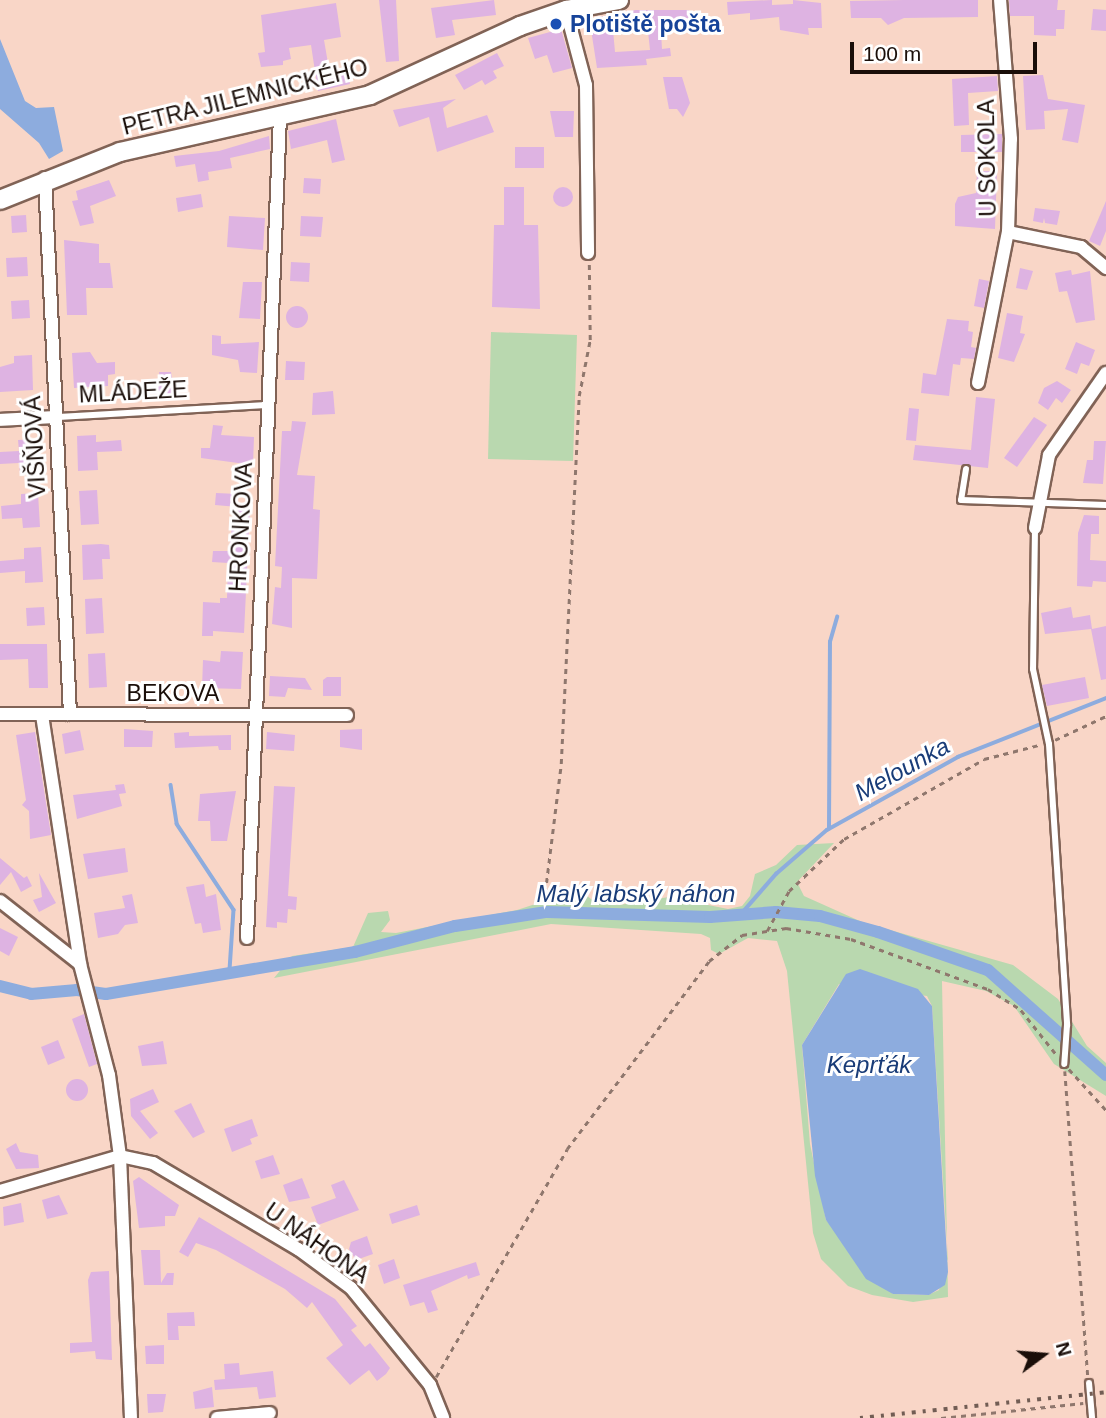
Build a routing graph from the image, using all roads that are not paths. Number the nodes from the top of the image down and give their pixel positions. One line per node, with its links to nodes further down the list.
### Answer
1 (619, 0): 3 (street, PETRA JILEMNICKÉHO)
2 (1000, 0): 7 (street, U SOKOLA)
3 (566, 10): 4 (street, PETRA JILEMNICKÉHO); 8 (street)
4 (279, 118): 5 (street, PETRA JILEMNICKÉHO); 12 (street, HRONKOVA)
5 (45, 178): 6 (street, PETRA JILEMNICKÉHO); 13 (street, VIŠŇOVÁ)
6 (0, 200)
7 (1008, 232): 9 (street, U SOKOLA); 11 (street, U SOKOLA)
8 (589, 253)
9 (1106, 268)
10 (1106, 373): 16 (street)
11 (978, 383)
12 (268, 405): 13 (lane, MLÁDEŽE); 19 (street, HRONKOVA)
13 (54, 417): 14 (street, MLÁDEŽE); 21 (street, VIŠŇOVÁ)
14 (0, 420)
15 (966, 468): 16 (lane)
16 (1038, 502): 17 (lane); 18 (street)
17 (1106, 505)
18 (1035, 528): 27 (lane)
19 (254, 713): 21 (street, BEKOVA); 23 (street, BEKOVA); 25 (street, HRONKOVA)
20 (0, 714): 22 (street, BEKOVA)
21 (71, 714): 22 (street, BEKOVA)
22 (42, 715): 26 (street)
23 (347, 715)
24 (0, 901): 26 (street)
25 (247, 937)
26 (80, 964): 28 (street)
27 (1064, 1064)
28 (120, 1156): 29 (street); 32 (street); 34 (street, U NÁHONA)
29 (0, 1191)
30 (1089, 1382): 35 (lane)
31 (270, 1413): 33 (street)
32 (131, 1418)
33 (217, 1418)
34 (443, 1418)
35 (1092, 1418)

